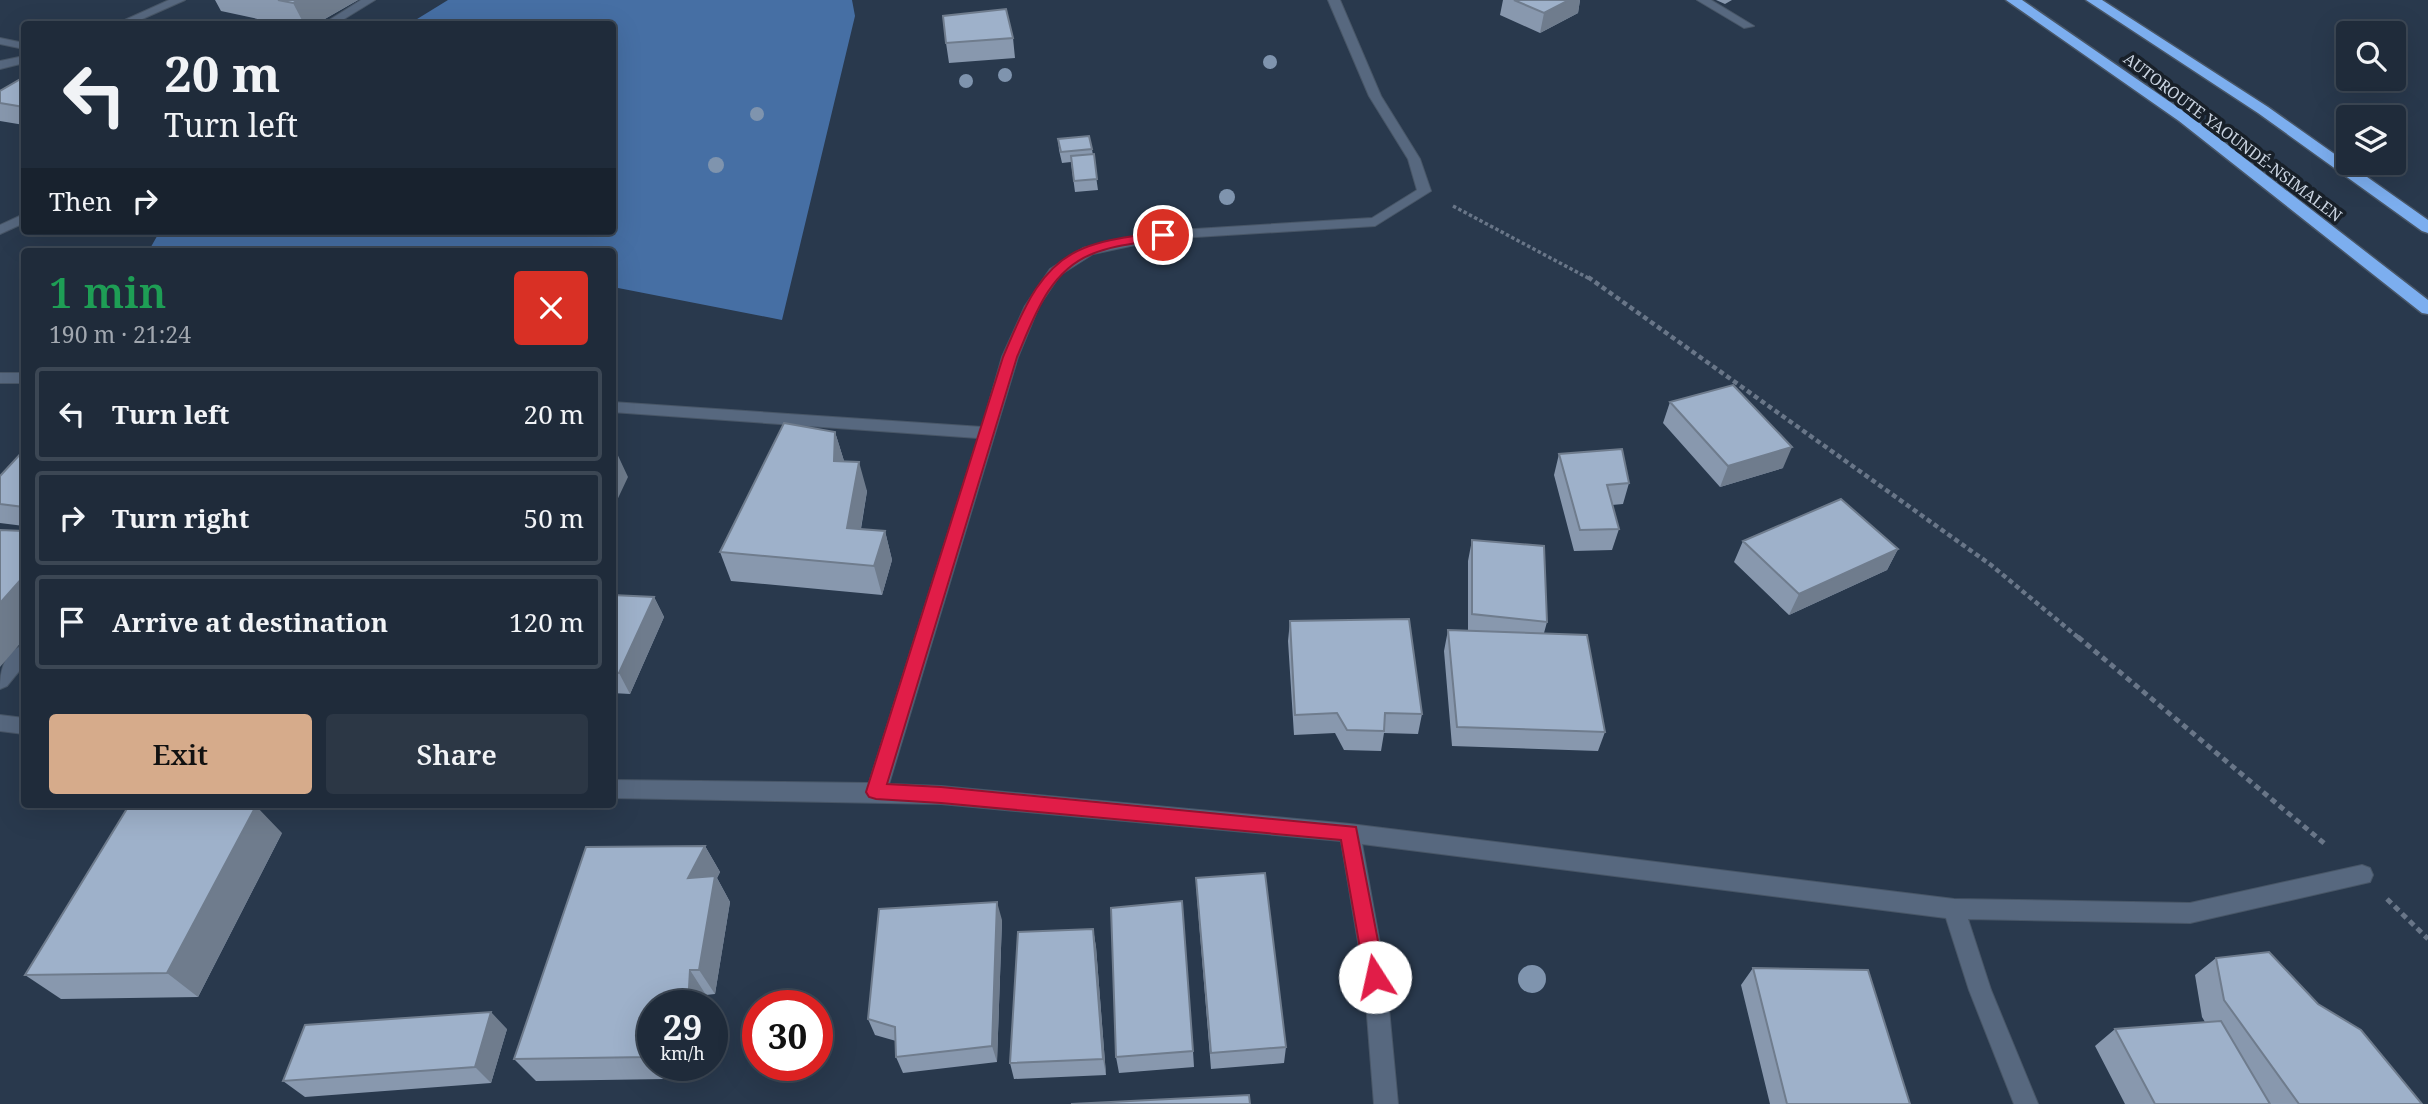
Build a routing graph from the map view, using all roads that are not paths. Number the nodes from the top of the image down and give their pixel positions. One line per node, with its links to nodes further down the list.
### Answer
1 (179, 0): 7 (street)
2 (369, 0): 8 (street)
3 (1334, 0): 21 (street)
4 (1703, 0): 9 (street)
5 (2013, 0): 17 (highway, AUTOROUTE YAOUNDÉ-NSIMALEN)
6 (2093, 0): 15 (highway, AUTOROUTE YAOUNDÉ-NSIMALEN)
7 (129, 21)
8 (334, 21)
9 (1748, 26)
10 (0, 41): 11 (street)
11 (21, 45)
12 (21, 61): 13 (street)
13 (0, 65)
14 (21, 220): 16 (street)
15 (2428, 228)
16 (0, 230)
17 (2428, 309)
18 (0, 378): 19 (street)
19 (21, 378)
20 (616, 407): 21 (street)
21 (988, 433): 27 (street)
22 (21, 656): 23 (street)
23 (0, 681)
24 (0, 723): 25 (street)
25 (21, 726)
26 (616, 789): 27 (street)
27 (876, 792): 28 (street)
28 (1350, 833): 30 (street); 31 (street)
29 (2362, 875): 30 (street)
30 (1954, 909): 32 (street)
31 (1386, 1104)
32 (2026, 1104)

